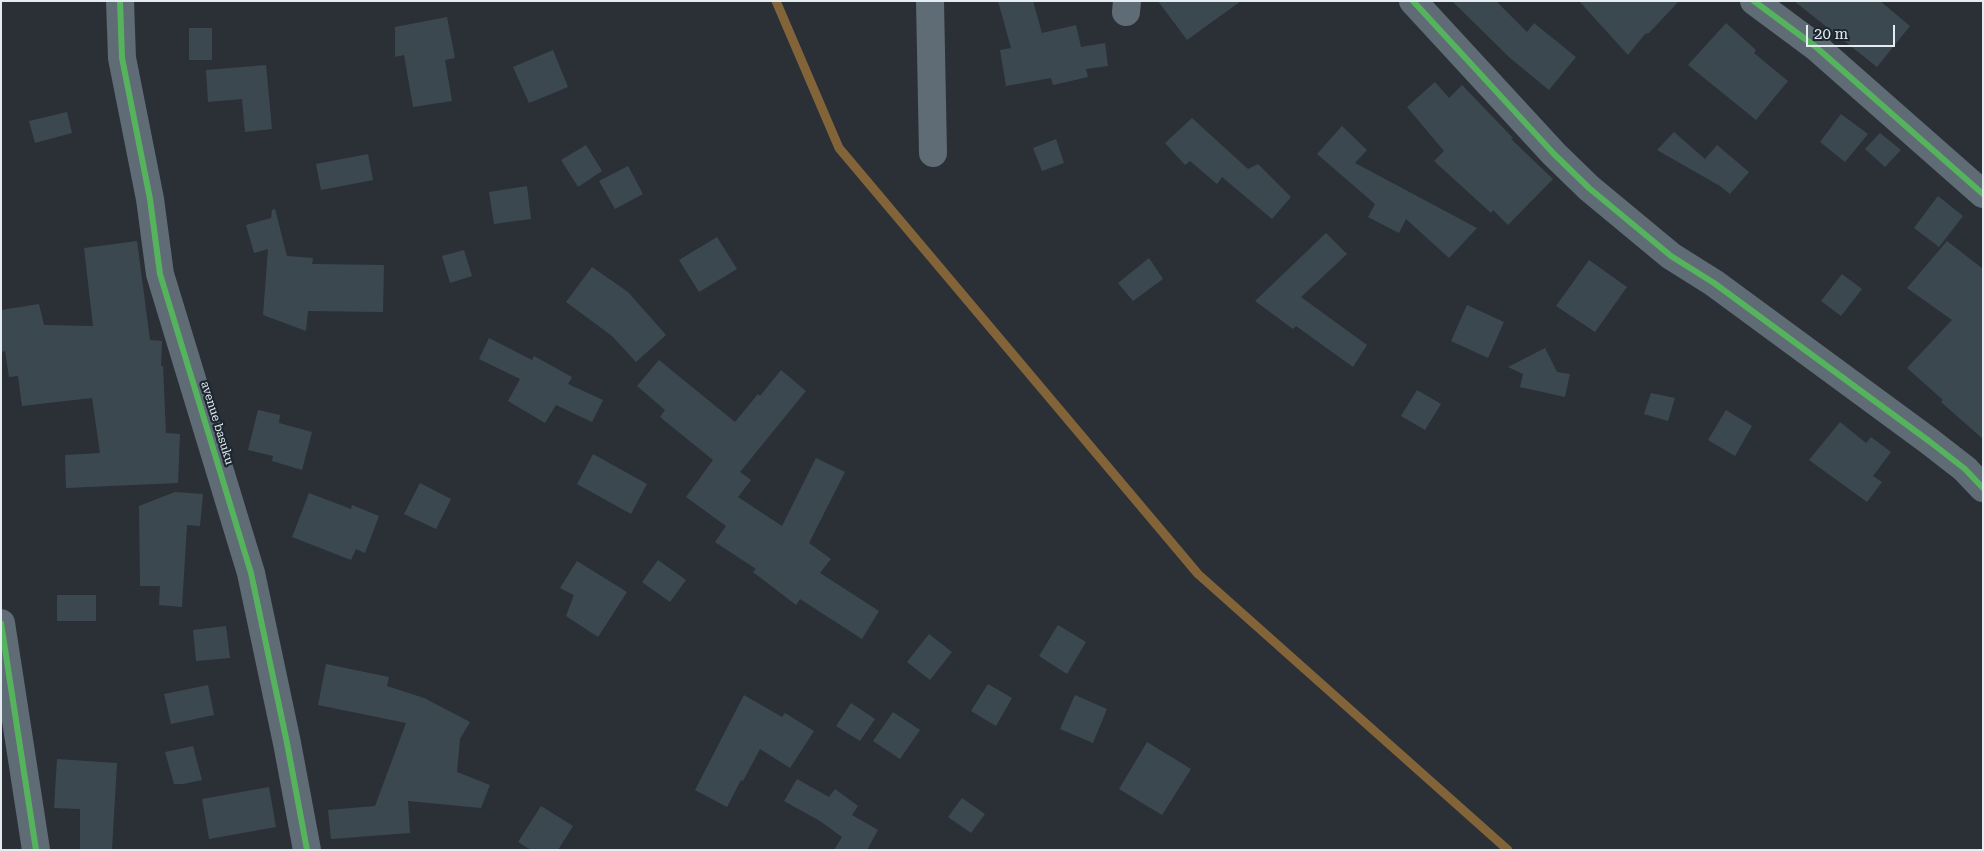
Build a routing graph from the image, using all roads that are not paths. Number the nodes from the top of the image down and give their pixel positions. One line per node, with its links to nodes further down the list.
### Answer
1 (120, 1): 10 (street, avenue basuku)
2 (930, 1): 5 (street)
3 (1413, 1): 7 (street)
4 (1754, 1): 6 (street)
5 (933, 153)
6 (1983, 194)
7 (1983, 488)
8 (1, 623): 9 (street)
9 (36, 850)
10 (307, 850)

